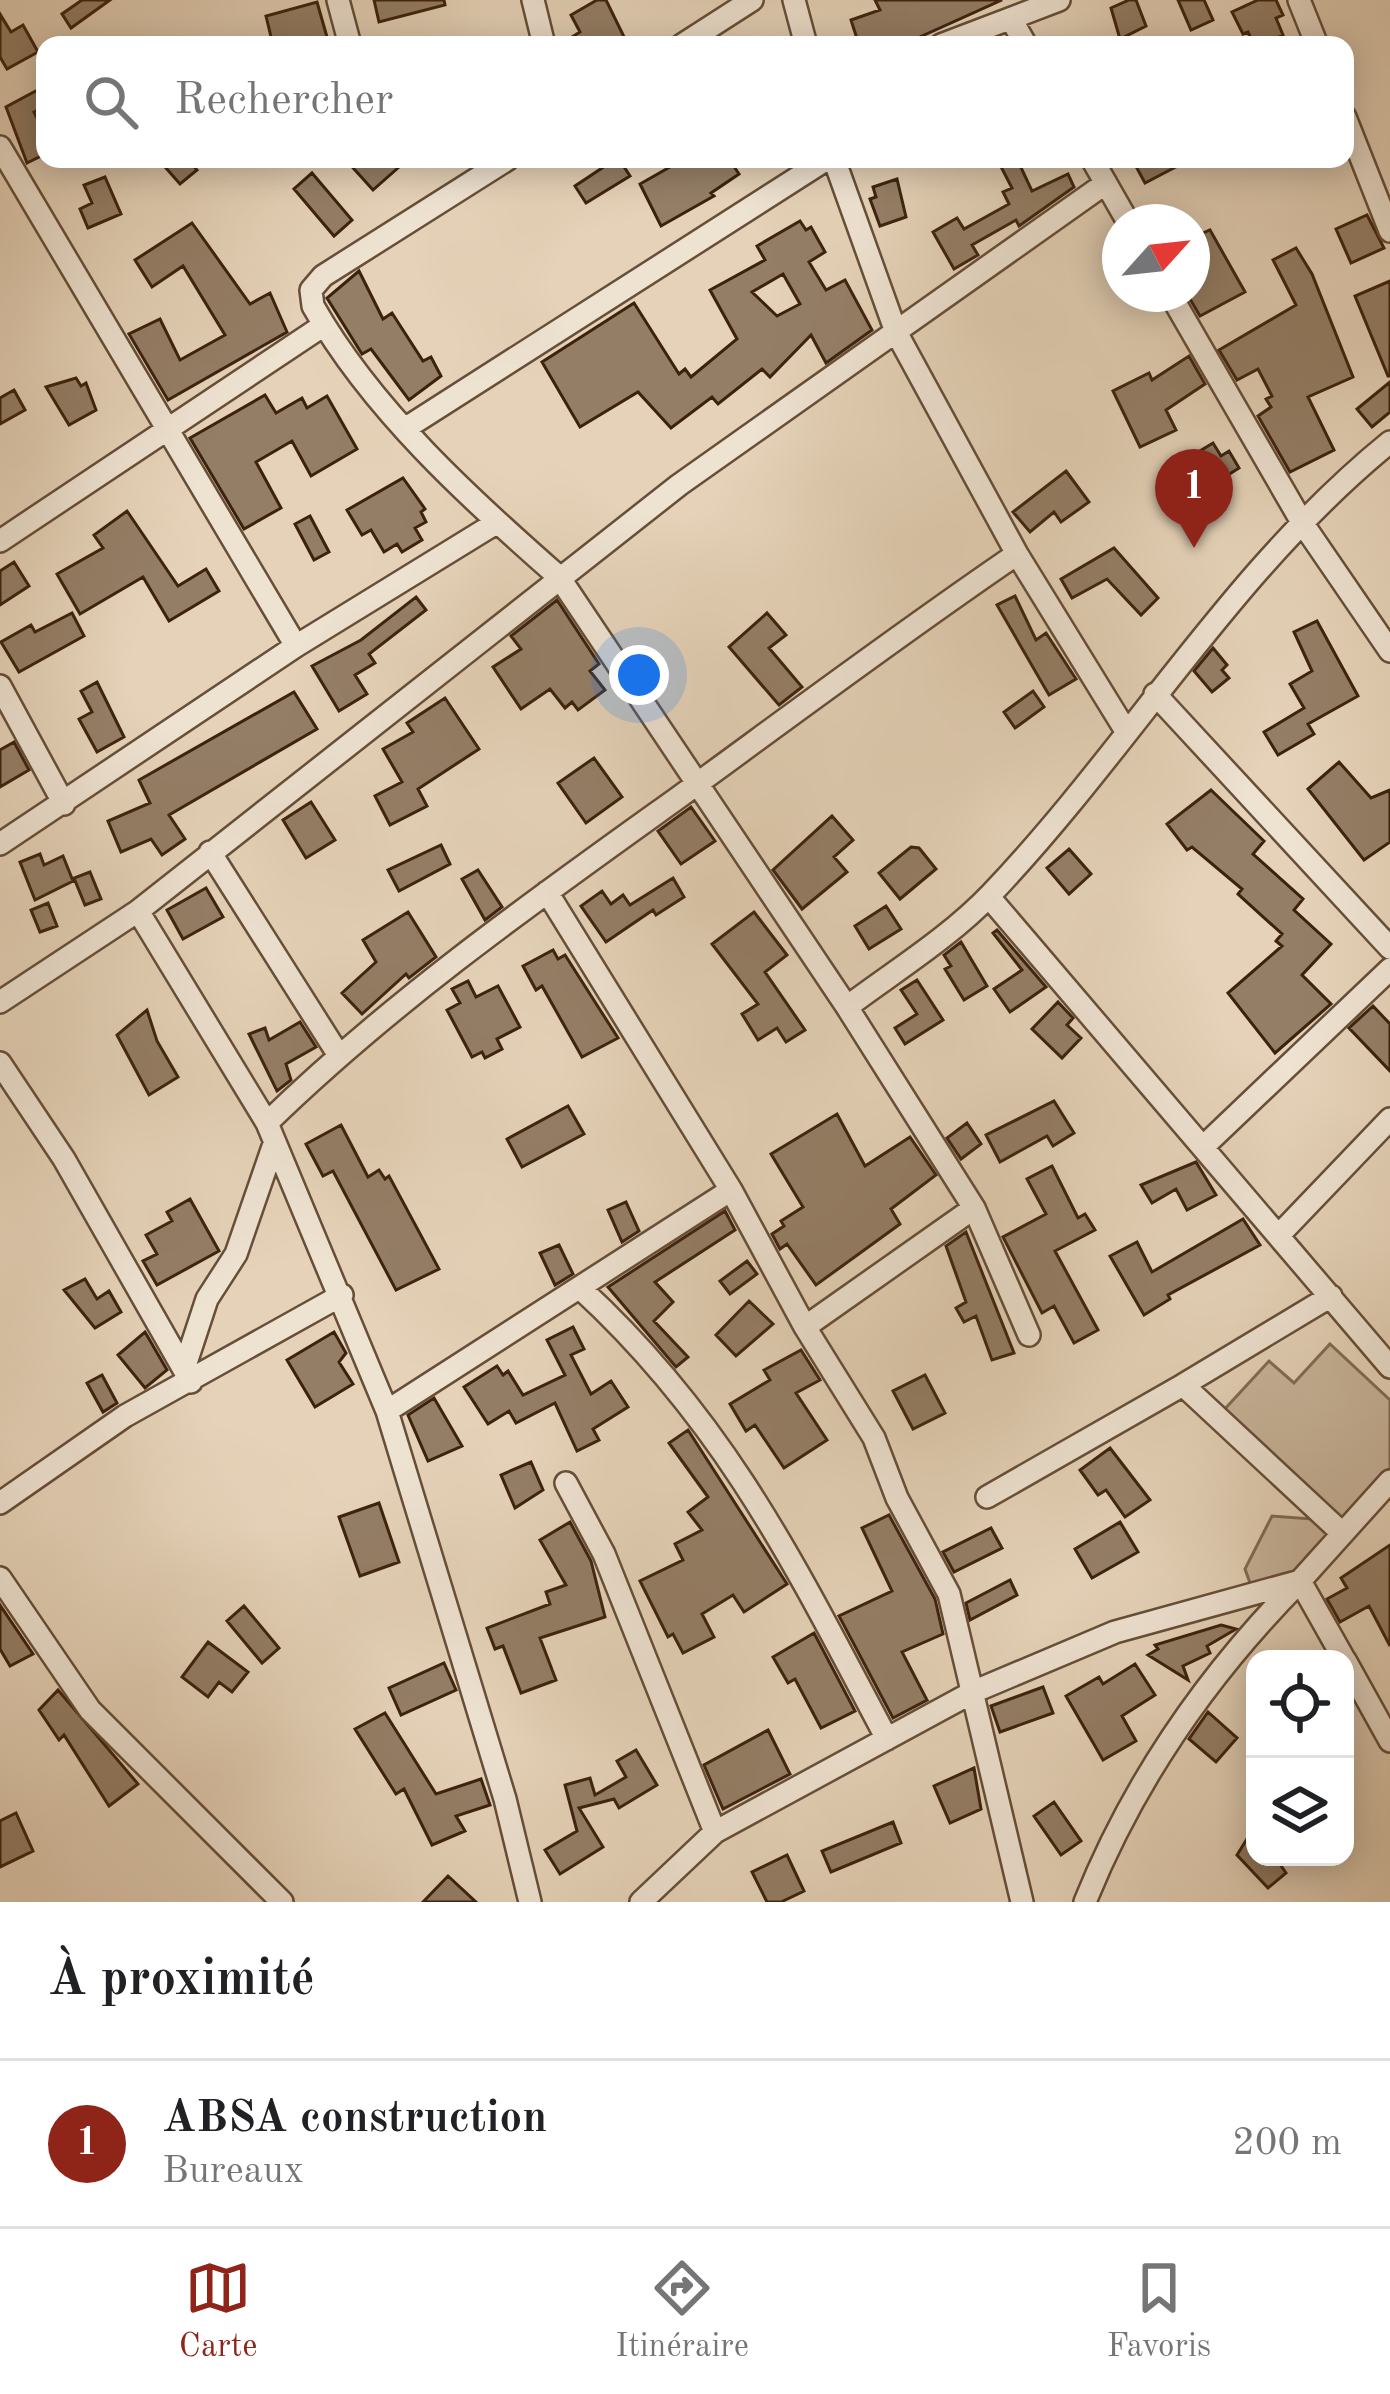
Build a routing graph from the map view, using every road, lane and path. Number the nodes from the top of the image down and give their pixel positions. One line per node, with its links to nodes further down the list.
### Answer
1 (338, 0): 8 (street)
2 (533, 0): 9 (street)
3 (752, 0): 10 (street)
4 (794, 0): 11 (street)
5 (1059, 0): 7 (street)
6 (1299, 0): 14 (street)
7 (1011, 19): 12 (street); 13 (street)
8 (348, 36)
9 (542, 36)
10 (696, 36)
11 (804, 36)
12 (965, 36)
13 (1021, 36)
14 (1313, 36)
15 (1354, 140): 23 (street)
16 (0, 147): 28 (street)
17 (494, 168): 25 (street)
18 (817, 168): 27 (street)
19 (834, 168): 26 (street)
20 (1097, 168): 21 (street)
21 (1106, 183): 22 (street); 26 (street)
22 (1118, 204)
23 (1390, 232)
24 (1180, 312): 31 (street)
25 (324, 326): 27 (street); 28 (street)
26 (896, 332): 33 (street); 34 (street)
27 (406, 428): 30 (street)
28 (166, 431): 32 (street); 35 (street)
29 (1390, 442): 31 (street)
30 (496, 523): 34 (street); 35 (street)
31 (1303, 524): 36 (street); 38 (street)
32 (0, 541)
33 (1017, 554): 39 (street); 40 (street)
34 (559, 577): 40 (street); 43 (street)
35 (296, 646): 41 (street)
36 (1390, 651)
37 (0, 686): 41 (street)
38 (1155, 694): 39 (street); 47 (street)
39 (1126, 731): 45 (street)
40 (696, 784): 44 (street); 50 (street)
41 (64, 804): 42 (street)
42 (0, 844)
43 (210, 853): 46 (street); 51 (street)
44 (547, 892): 51 (street); 56 (street)
45 (989, 897): 50 (street); 55 (street)
46 (138, 911): 49 (street); 54 (street)
47 (1390, 948)
48 (1390, 970): 55 (street)
49 (0, 1002)
50 (847, 1006): 57 (street)
51 (338, 1054): 54 (street)
52 (0, 1063): 65 (street)
53 (1390, 1119): 58 (street)
54 (270, 1134): 60 (street); 65 (street)
55 (1203, 1147): 58 (street)
56 (731, 1190): 59 (street); 62 (street)
57 (974, 1208): 62 (street); 63 (street)
58 (1279, 1234): 61 (street)
59 (580, 1288): 67 (street); 78 (street)
60 (342, 1295): 65 (street); 67 (street)
61 (1330, 1296): 64 (street); 66 (street)
62 (805, 1327): 77 (street)
63 (1029, 1335)
64 (1390, 1367)
65 (188, 1375): 71 (street)
66 (1183, 1385): 70 (street); 72 (street)
67 (387, 1411): 82 (street)
68 (1390, 1481): 72 (street)
69 (566, 1483): 80 (street)
70 (987, 1497)
71 (0, 1503)
72 (1342, 1533): 74 (street)
73 (0, 1578): 81 (street)
74 (1300, 1580): 75 (street); 77 (street); 85 (street)
75 (1340, 1650)
76 (1354, 1675): 79 (street)
77 (973, 1692): 78 (street); 84 (street)
78 (887, 1738): 80 (street)
79 (1390, 1741)
80 (715, 1832): 83 (street)
81 (282, 1902)
82 (530, 1902)
83 (641, 1902)
84 (1022, 1902)
85 (1085, 1902)

